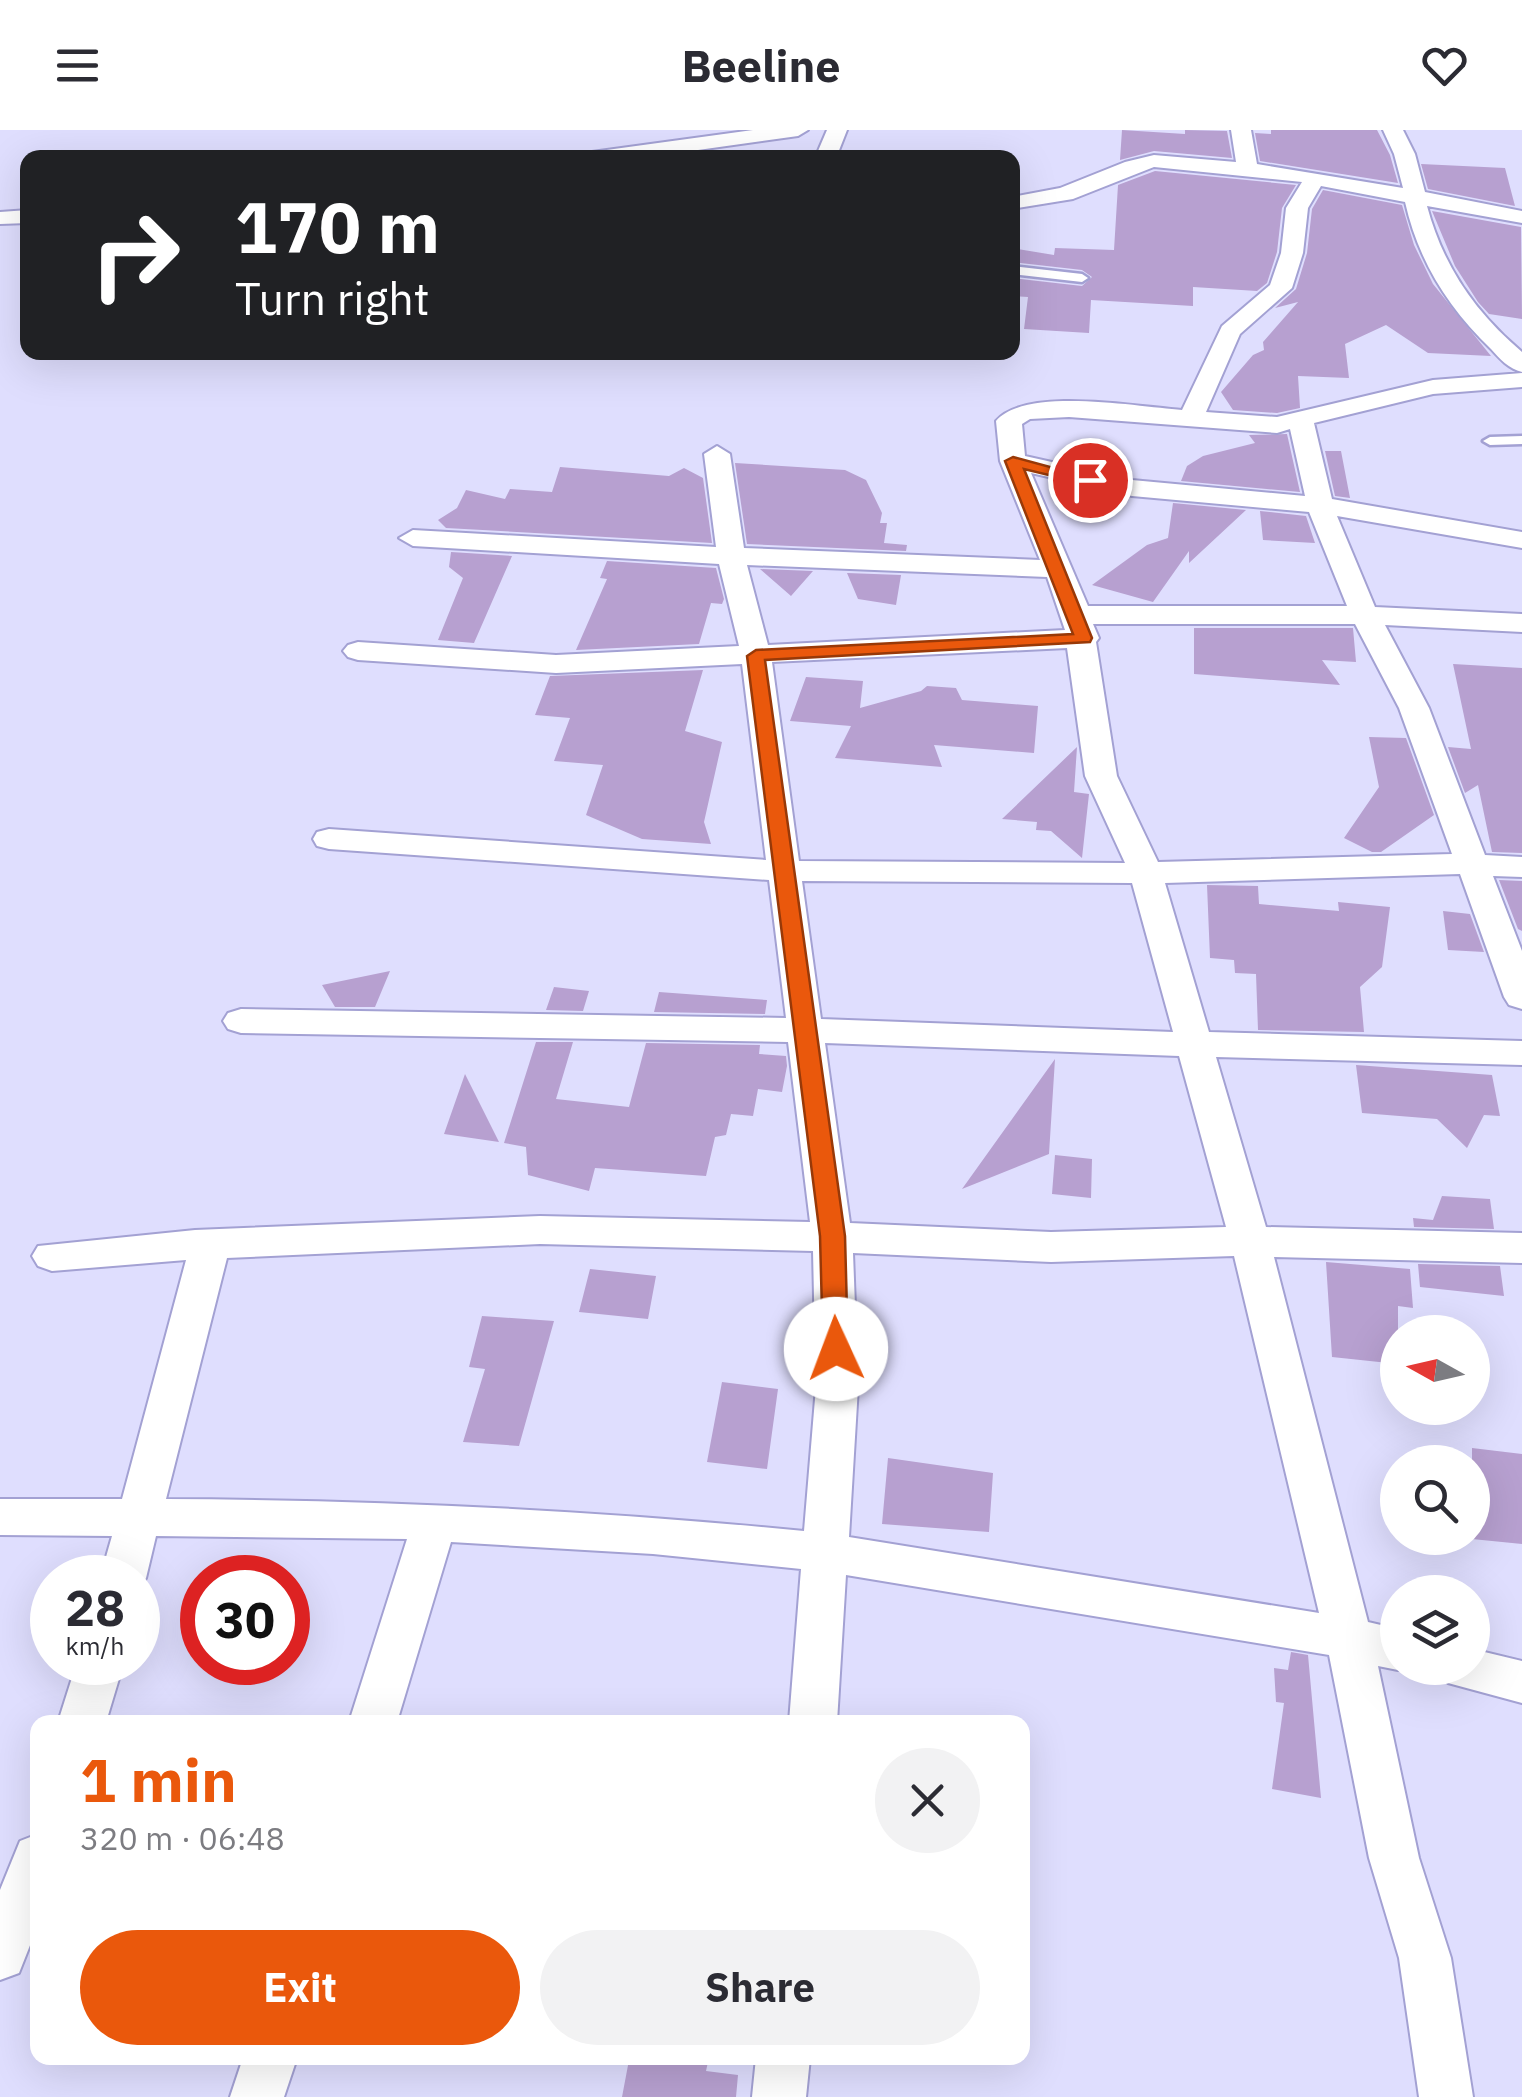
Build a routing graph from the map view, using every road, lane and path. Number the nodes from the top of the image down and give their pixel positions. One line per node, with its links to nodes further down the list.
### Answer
1 (798, 130): 4 (street)
2 (1242, 130): 5 (street)
3 (1393, 130): 7 (street)
4 (651, 150)
5 (1247, 168): 6 (street); 8 (street)
6 (1315, 179): 7 (street); 14 (street)
7 (1416, 196): 9 (street); 12 (street)
8 (1020, 202)
9 (1522, 217)
10 (1020, 271): 11 (lane)
11 (1082, 278)
12 (1522, 366)
13 (1522, 380): 15 (street)
14 (1190, 419): 15 (street); 19 (street)
15 (1300, 421): 20 (street)
16 (1490, 440): 17 (lane)
17 (1522, 440)
18 (717, 454): 23 (street)
19 (1013, 461): 20 (street); 24 (street)
20 (1320, 505): 22 (street); 25 (street)
21 (413, 538): 23 (street)
22 (1522, 540)
23 (731, 555): 24 (street); 29 (street)
24 (1057, 569): 27 (street)
25 (1367, 615): 26 (street); 27 (street); 31 (street)
26 (1522, 624)
27 (1080, 627): 29 (street); 34 (street)
28 (358, 651): 29 (street)
29 (756, 656): 33 (street)
30 (329, 839): 33 (street)
31 (1470, 864): 32 (street); 34 (street); 35 (street)
32 (1522, 867)
33 (783, 872): 34 (street); 37 (street)
34 (1146, 873): 38 (street)
35 (1522, 998)
36 (240, 1021): 37 (street)
37 (804, 1030): 38 (street); 40 (street)
38 (1197, 1044): 39 (street); 41 (street)
39 (1522, 1053)
40 (832, 1236): 41 (street); 42 (street); 48 (street)
41 (1250, 1240): 43 (street); 50 (street)
42 (210, 1245): 44 (street); 46 (street)
43 (1522, 1248)
44 (52, 1256)
45 (0, 1516): 46 (street)
46 (138, 1517): 47 (street); 49 (street)
47 (434, 1524): 48 (street); 56 (street)
48 (825, 1552): 50 (street); 57 (street)
49 (129, 1555)
50 (1349, 1638): 51 (street); 64 (street)
51 (1380, 1646)
52 (1490, 1674): 53 (street)
53 (1522, 1682)
54 (94, 1685): 55 (street)
55 (84, 1715)
56 (375, 1715)
57 (813, 1715)
58 (30, 1878): 59 (street)
59 (0, 1955)
60 (268, 2065): 62 (street)
61 (782, 2065): 63 (street)
62 (257, 2097)
63 (779, 2097)
64 (1446, 2097)

